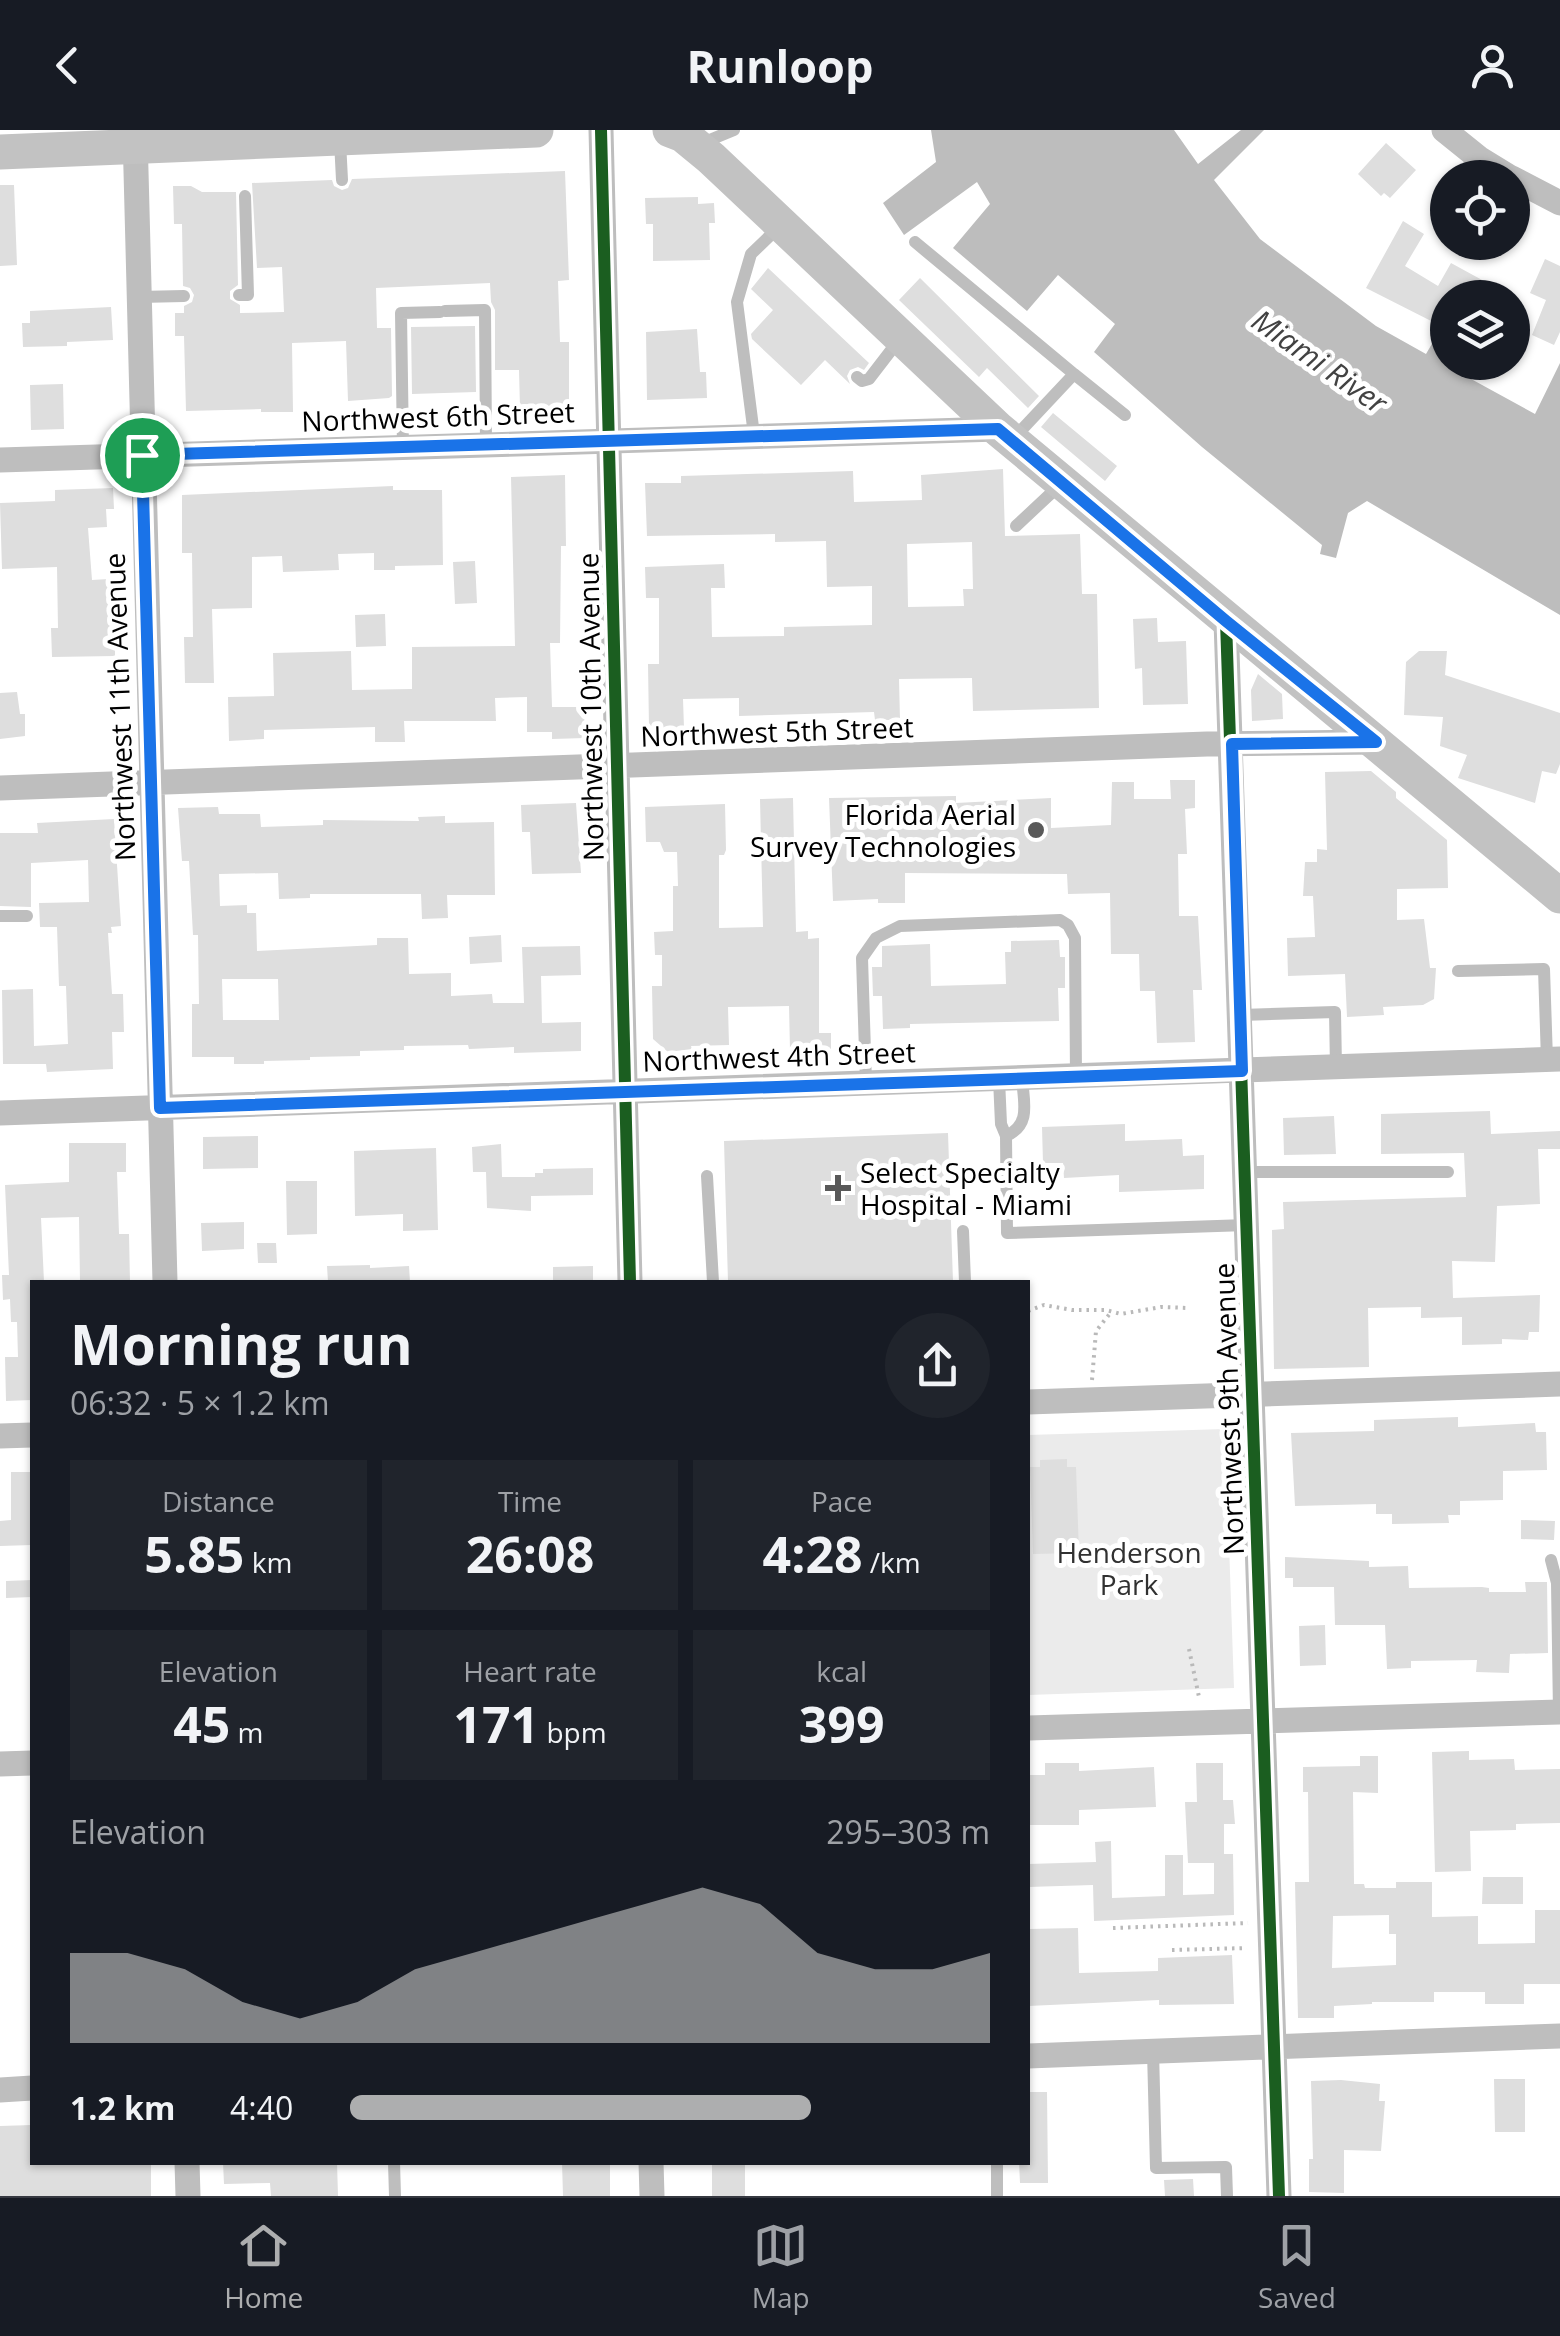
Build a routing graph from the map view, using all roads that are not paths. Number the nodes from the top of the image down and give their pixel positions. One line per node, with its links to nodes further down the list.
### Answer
1 (536, 130): 7 (main road)
2 (600, 130): 25 (street, Northwest 10th Avenue)
3 (734, 130): 5 (lane)
4 (1444, 130): 9 (street)
5 (683, 136): 14 (main road)
6 (136, 138): 7 (main road); 8 (main road); 18 (street, Northwest 11th Avenue)
7 (340, 138): 10 (lane)
8 (0, 152)
9 (1482, 160)
10 (342, 180)
11 (1530, 187): 13 (street)
12 (245, 196): 16 (lane)
13 (1560, 203)
14 (781, 226): 19 (main road); 23 (lane)
15 (915, 242): 20 (lane)
16 (239, 295)
17 (184, 296): 18 (lane)
18 (139, 297): 28 (street, Northwest 11th Avenue)
19 (901, 338): 21 (lane); 24 (main road)
20 (1074, 374): 22 (lane); 24 (lane)
21 (857, 377)
22 (1124, 414)
23 (754, 434): 24 (street, Northwest 6th Street); 25 (street, Northwest 6th Street)
24 (1005, 434): 30 (main road)
25 (609, 440): 26 (street, Northwest 6th Street); 35 (street, Northwest 10th Avenue)
26 (486, 445): 27 (street, Northwest 6th Street); 27 (lane)
27 (402, 448): 28 (street, Northwest 6th Street)
28 (142, 455): 29 (street, Northwest 6th Street); 36 (street, Northwest 11th Avenue)
29 (0, 460)
30 (1063, 482): 31 (lane); 32 (main road)
31 (1016, 526)
32 (1226, 621): 33 (main road); 34 (street, Northwest 9th Avenue)
33 (1376, 742): 34 (street, Northwest 5th Street); 38 (main road)
34 (1232, 744): 35 (street, Northwest 5th Street); 42 (street, Northwest 9th Avenue)
35 (616, 767): 36 (street, Northwest 5th Street); 49 (street, Northwest 10th Avenue)
36 (152, 783): 37 (street, Northwest 5th Street); 50 (street, Northwest 11th Avenue)
37 (0, 788)
38 (1560, 896)
39 (0, 916): 40 (lane)
40 (27, 916)
41 (1458, 971): 43 (lane)
42 (1241, 1015): 44 (lane); 45 (street, Northwest 9th Avenue)
43 (1553, 1059): 44 (street, Northwest 4th Street)
44 (1336, 1068): 45 (street, Northwest 4th Street)
45 (1242, 1071): 46 (street, Northwest 4th Street); 53 (street, Northwest 9th Avenue)
46 (1076, 1077): 47 (street, Northwest 4th Street); 48 (lane)
47 (1011, 1079): 48 (street, Northwest 4th Street); 52 (lane); 52 (lane)
48 (866, 1083): 49 (street, Northwest 4th Street)
49 (624, 1091): 50 (street, Northwest 4th Street); 59 (street, Northwest 10th Avenue)
50 (160, 1108): 51 (street, Northwest 4th Street); 58 (street, Northwest 11th Avenue)
51 (0, 1113)
52 (1006, 1136): 56 (lane)
53 (1246, 1172): 54 (lane); 56 (street, Northwest 9th Avenue)
54 (1448, 1172)
55 (707, 1176): 60 (lane)
56 (1248, 1225): 63 (street, Northwest 9th Avenue)
57 (964, 1231): 61 (lane)
58 (165, 1280)
59 (630, 1280)
60 (712, 1280)
61 (964, 1280)
62 (1560, 1384): 63 (street)
63 (1252, 1394): 64 (street); 69 (street, Northwest 9th Avenue)
64 (1030, 1402)
65 (30, 1435): 66 (street)
66 (0, 1436)
67 (1551, 1560): 68 (lane)
68 (1559, 1712): 69 (street)
69 (1262, 1720): 70 (street); 74 (street, Northwest 9th Avenue)
70 (1030, 1728)
71 (30, 1763): 72 (street)
72 (0, 1764)
73 (1560, 2036): 74 (street)
74 (1274, 2045): 75 (street); 88 (street, Northwest 9th Avenue)
75 (1153, 2050): 76 (street); 87 (lane)
76 (1030, 2056)
77 (30, 2088): 78 (street)
78 (0, 2090)
79 (187, 2165): 83 (street)
80 (394, 2165): 84 (lane)
81 (652, 2165): 85 (street)
82 (998, 2165): 86 (lane)
83 (188, 2196)
84 (395, 2196)
85 (652, 2196)
86 (997, 2196)
87 (1228, 2196)
88 (1279, 2196)

